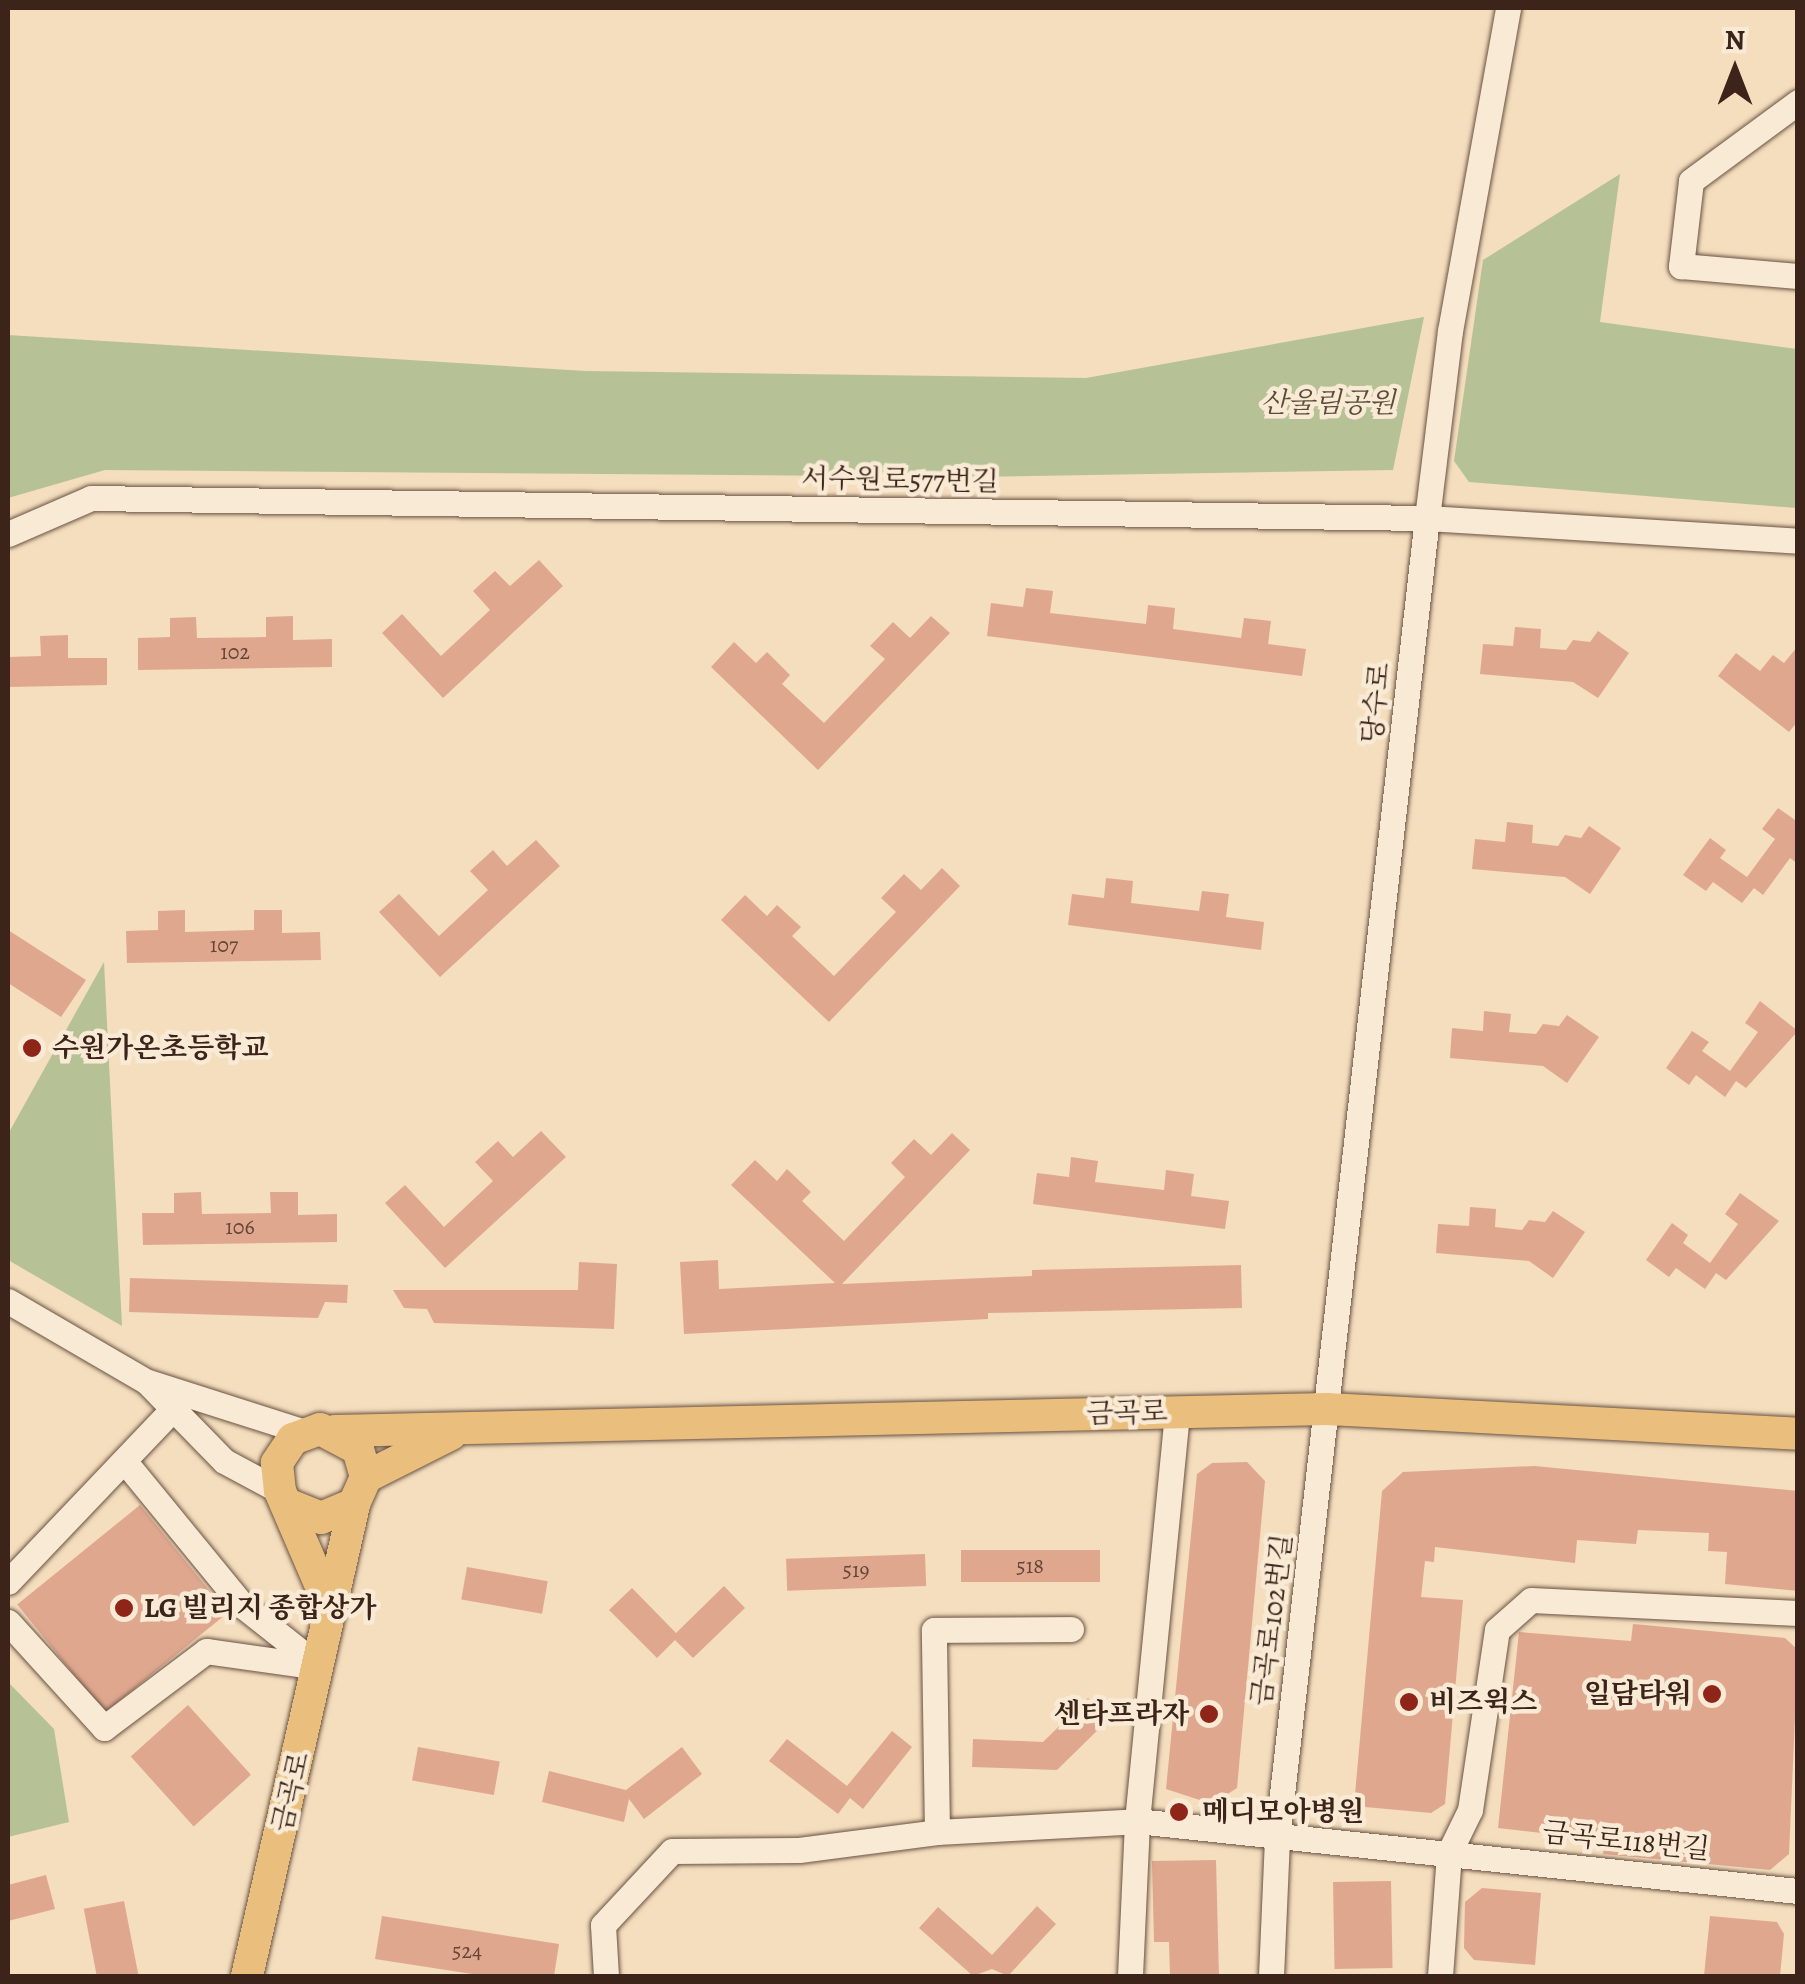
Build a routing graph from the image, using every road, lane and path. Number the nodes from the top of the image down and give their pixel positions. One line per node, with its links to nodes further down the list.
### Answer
1 (1508, 8): 4 (street, 당수로)
2 (1796, 105): 3 (street)
3 (1798, 276)
4 (1427, 518): 5 (street, 서수원로577번길); 6 (street, 서수원로577번길); 9 (street, 당수로)
5 (8, 534)
6 (1798, 541)
7 (8, 1300): 8 (street)
8 (147, 1382): 10 (street); 12 (street)
9 (1327, 1409): 11 (main road, 금곡로); 14 (main road, 금곡로); 26 (street, 금곡로102번길)
10 (171, 1412): 15 (street); 17 (street)
11 (1178, 1412): 13 (main road, 금곡로); 24 (street)
12 (320, 1431): 13 (main road, 금곡로); 16 (main road); 17 (main road)
13 (455, 1432): 16 (main road, 금곡로)
14 (1798, 1434)
15 (126, 1463): 18 (street); 23 (street)
16 (360, 1490): 17 (main road); 19 (main road, 금곡로)
17 (284, 1497): 19 (main road)
18 (8, 1582)
19 (330, 1607): 23 (main road, 금곡로)
20 (1798, 1613): 27 (street)
21 (8, 1622): 23 (street)
22 (1072, 1629): 25 (street)
23 (320, 1667): 29 (main road, 금곡로)
24 (1137, 1820): 25 (street); 26 (street); 31 (street)
25 (936, 1832): 30 (street)
26 (1277, 1838): 27 (street); 32 (street, 금곡로102번길)
27 (1449, 1853): 28 (street, 금곡로118번길); 33 (street)
28 (1798, 1891)
29 (247, 1976)
30 (606, 1976)
31 (1130, 1976)
32 (1271, 1976)
33 (1440, 1976)

